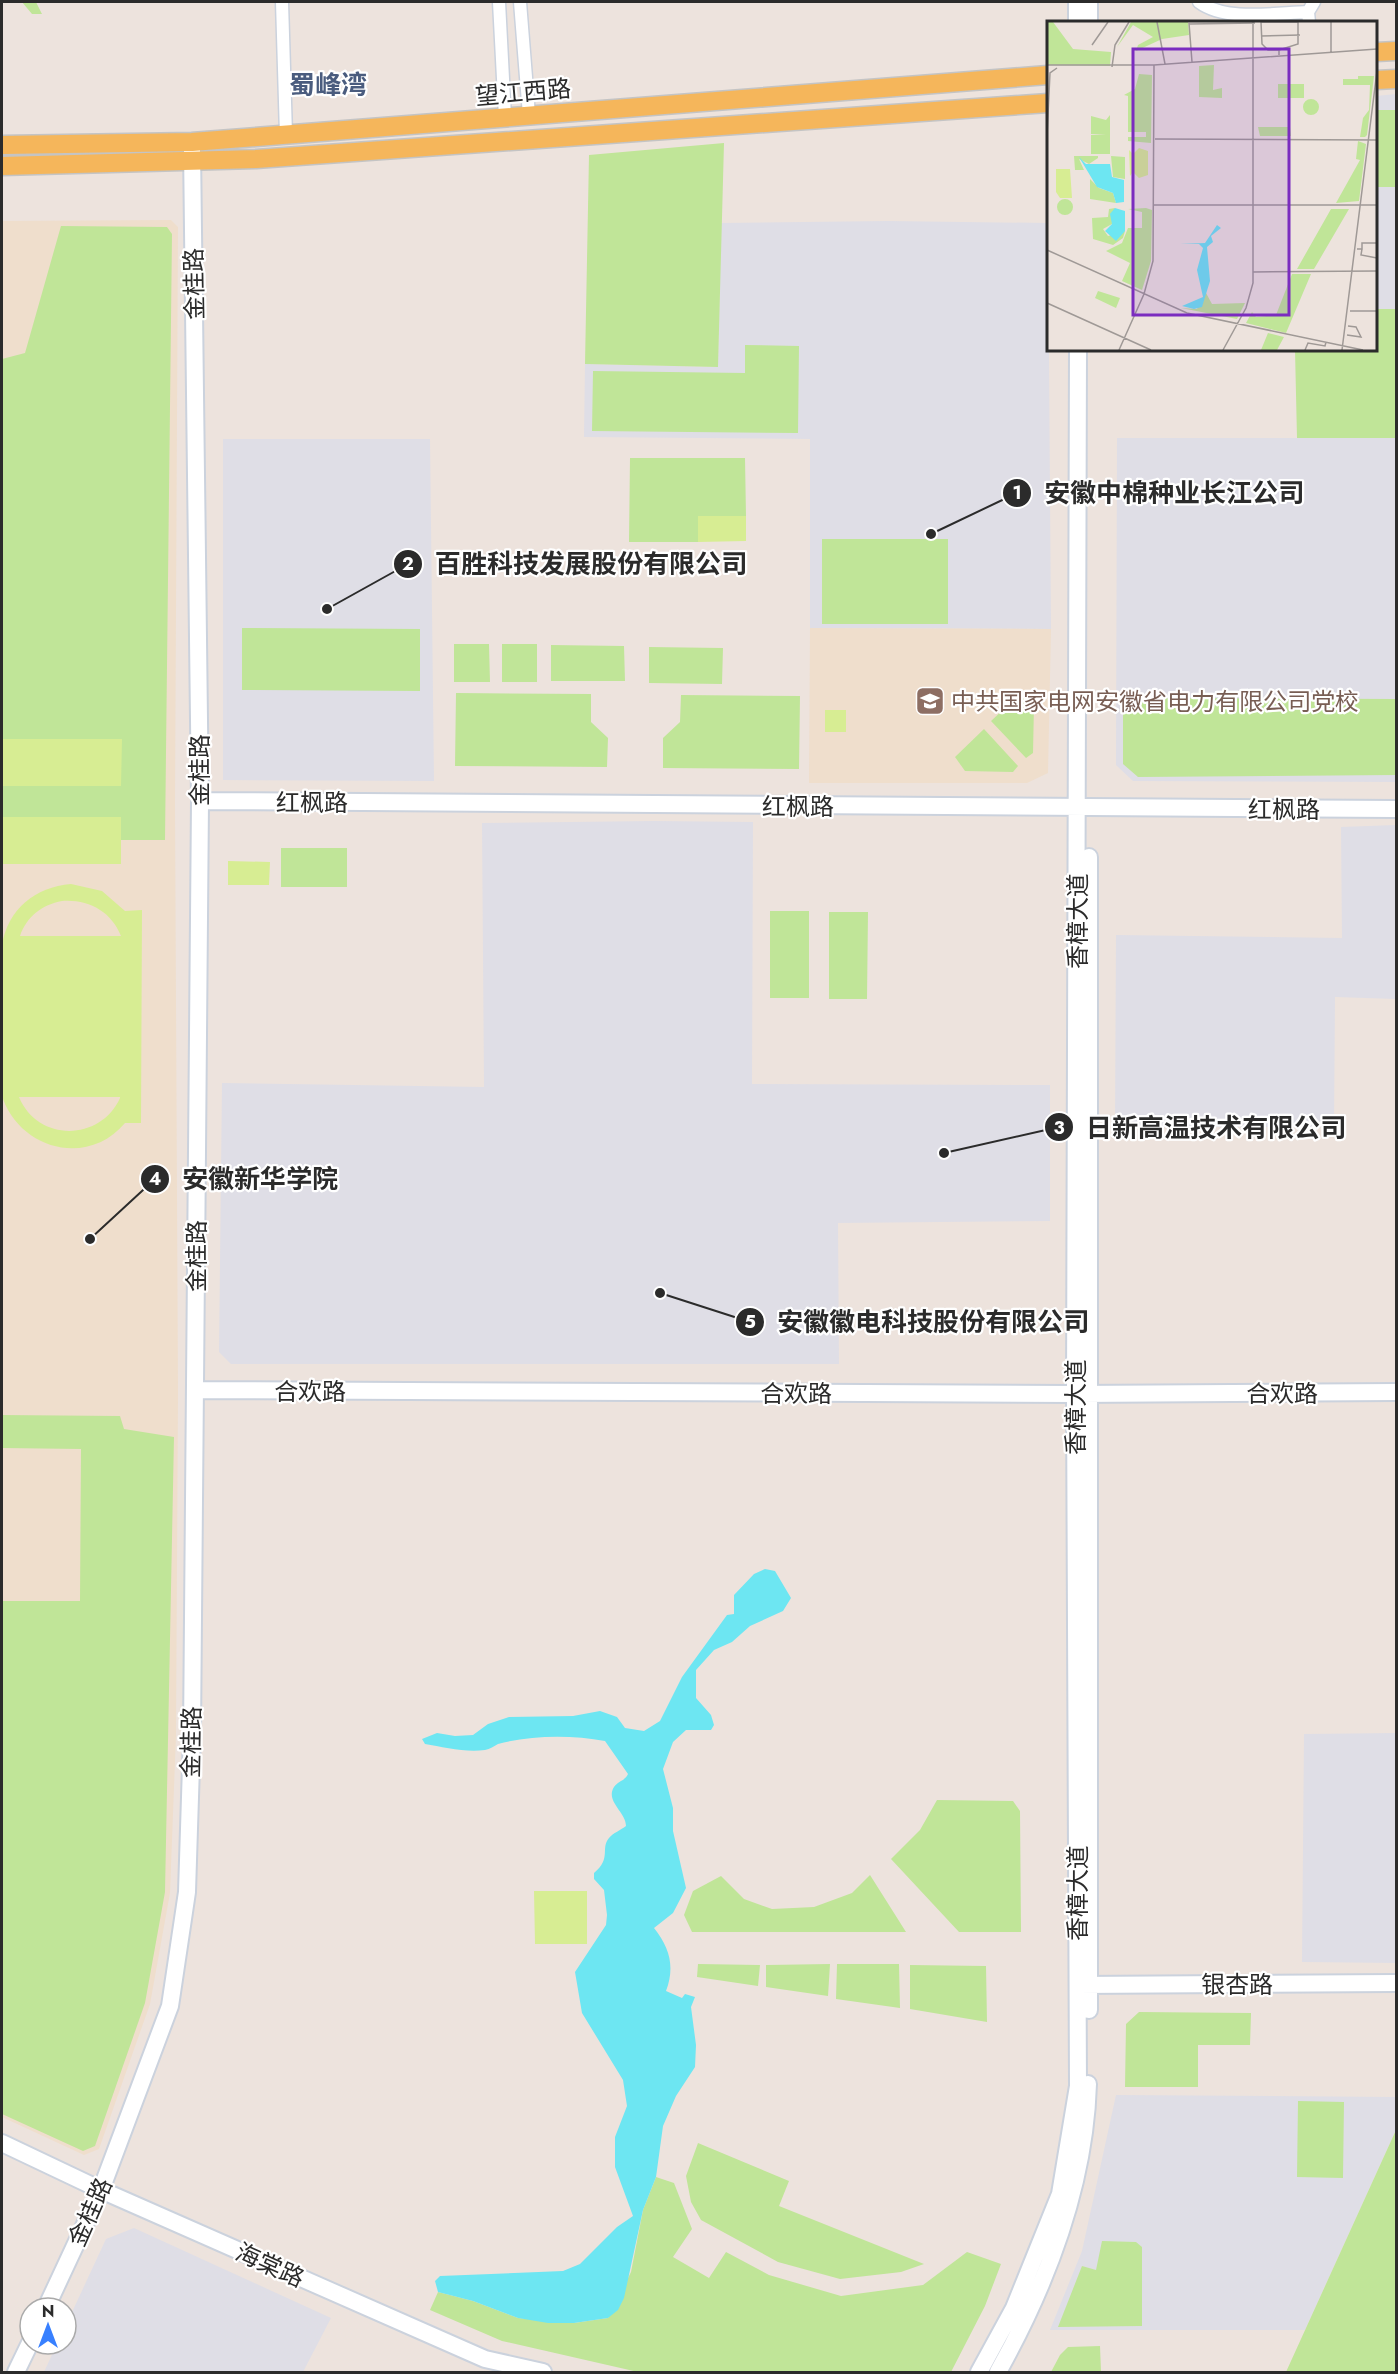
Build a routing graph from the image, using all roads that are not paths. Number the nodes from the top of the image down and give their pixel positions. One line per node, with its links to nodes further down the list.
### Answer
1 (282, 2): 18 (street)
2 (499, 2): 17 (street)
3 (520, 2): 16 (street)
4 (1077, 2): 8 (street)
5 (1089, 2): 9 (street)
6 (1199, 2): 7 (street)
7 (1310, 12)
8 (1077, 21)
9 (1089, 21)
10 (1396, 51): 11 (main road)
11 (1377, 52)
12 (1047, 75): 16 (main road, 望江西路)
13 (1396, 79): 14 (main road)
14 (1377, 80)
15 (1047, 103): 21 (main road, 望江西路)
16 (529, 116): 17 (main road, 望江西路)
17 (505, 117): 18 (main road, 望江西路)
18 (286, 135): 19 (main road, 望江西路)
19 (192, 142): 20 (main road, 望江西路); 21 (street, 金桂路)
20 (2, 146)
21 (193, 161): 22 (main road, 望江西路); 25 (street, 金桂路)
22 (2, 166)
23 (1078, 351): 26 (street, 香樟大道)
24 (1089, 351): 26 (street, 香樟大道)
25 (200, 801): 26 (street, 红枫路); 28 (street, 金桂路)
26 (1084, 808): 27 (street, 红枫路); 30 (street, 香樟大道)
27 (1396, 809)
28 (195, 1390): 30 (street, 合欢路); 34 (street, 金桂路)
29 (1396, 1392): 30 (street, 合欢路)
30 (1082, 1394): 32 (street, 香樟大道)
31 (1396, 1983): 32 (street, 银杏路)
32 (1083, 1985): 39 (street, 香樟大道); 40 (street, 香樟大道)
33 (2, 2143): 34 (street, 海棠路)
34 (101, 2190): 35 (street, 金桂路); 38 (street, 海棠路)
35 (52, 2296)
36 (24, 2356): 37 (street)
37 (16, 2373)
38 (543, 2373)
39 (979, 2373)
40 (998, 2373)

